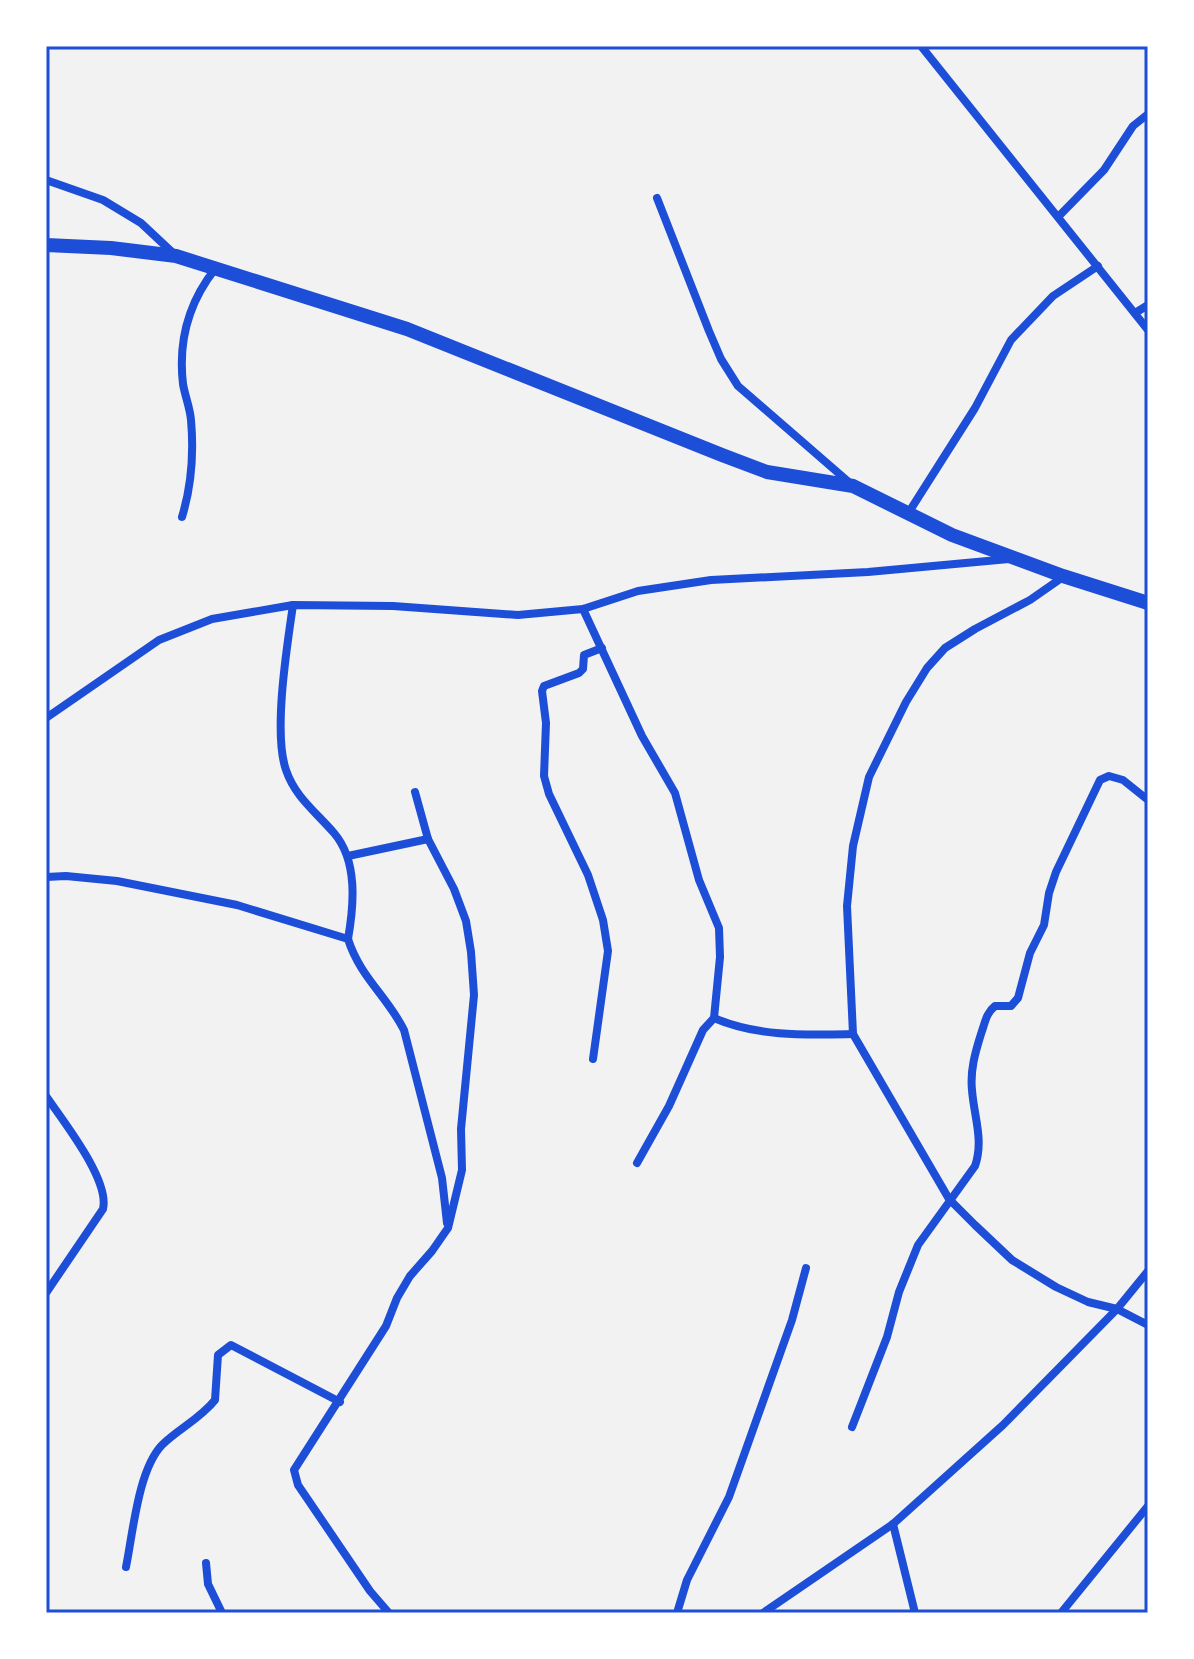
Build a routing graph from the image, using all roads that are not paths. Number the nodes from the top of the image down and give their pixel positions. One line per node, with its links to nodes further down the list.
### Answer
1 (921, 46): 5 (street)
2 (1148, 114): 5 (street)
3 (46, 180): 7 (street)
4 (657, 198): 13 (street)
5 (1059, 216): 8 (street)
6 (46, 245): 7 (street)
7 (176, 256): 9 (street)
8 (1098, 266): 11 (street); 14 (street)
9 (215, 269): 13 (street); 15 (street)
10 (1148, 305): 11 (street)
11 (1135, 313): 12 (street)
12 (1148, 330)
13 (853, 486): 14 (street)
14 (909, 512): 16 (street)
15 (182, 517)
16 (1017, 558): 17 (street); 20 (street)
17 (1063, 576): 18 (street); 30 (street)
18 (1148, 603)
19 (293, 605): 20 (street); 22 (street); 26 (street)
20 (583, 609): 21 (street)
21 (602, 648): 29 (street); 31 (street)
22 (46, 718)
23 (415, 792): 25 (street)
24 (1148, 800): 34 (street)
25 (428, 839): 26 (street); 35 (street)
26 (348, 856): 28 (street)
27 (46, 877): 28 (street)
28 (348, 939): 35 (street)
29 (714, 1018): 30 (street); 33 (street)
30 (853, 1034): 34 (street)
31 (593, 1059)
32 (46, 1096): 38 (street)
33 (637, 1163)
34 (949, 1199): 39 (street); 42 (street)
35 (448, 1228): 41 (street)
36 (806, 1268): 49 (street)
37 (1148, 1271): 39 (street)
38 (46, 1293)
39 (1117, 1309): 40 (street); 44 (street)
40 (1148, 1325)
41 (340, 1402): 46 (street); 48 (street)
42 (852, 1427)
43 (1148, 1506): 52 (street)
44 (893, 1524): 50 (street); 51 (street)
45 (206, 1563): 47 (street)
46 (126, 1567)
47 (222, 1613)
48 (389, 1613)
49 (677, 1613)
50 (763, 1613)
51 (915, 1613)
52 (1061, 1613)

